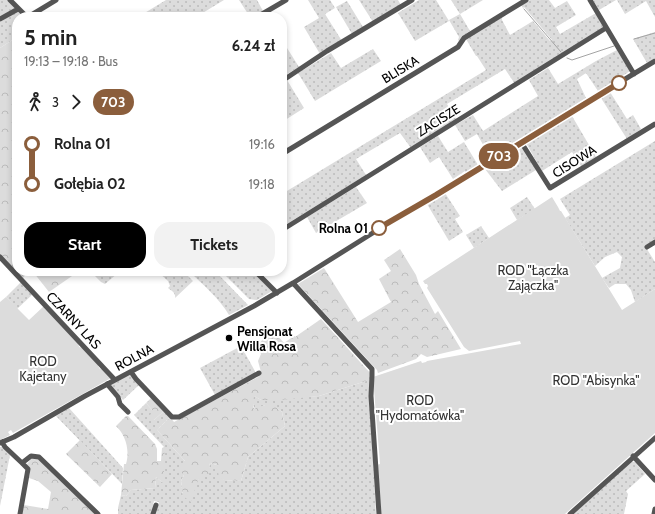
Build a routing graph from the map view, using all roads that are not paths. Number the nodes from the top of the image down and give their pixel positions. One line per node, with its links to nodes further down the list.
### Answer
1 (10, 0): 7 (street)
2 (56, 0): 11 (street)
3 (286, 0): 12 (street)
4 (412, 0): 17 (street)
5 (526, 0): 20 (street, BLISKA)
6 (590, 0): 14 (street)
7 (18, 9): 9 (street); 10 (street)
8 (12, 12): 13 (street)
9 (13, 12)
10 (21, 12)
11 (36, 12)
12 (266, 12)
13 (0, 19)
14 (606, 28): 16 (street); 21 (street, ZACISZE)
15 (655, 61): 16 (street, ROLNA)
16 (634, 74): 19 (street, ROLNA)
17 (287, 78)
18 (655, 124): 19 (street, CISOWA)
19 (521, 142): 28 (street, ROLNA)
20 (287, 151)
21 (287, 227)
22 (655, 242): 23 (street)
23 (647, 247)
24 (0, 257): 25 (street, CZARNY LAS)
25 (12, 270)
26 (18, 276): 32 (street, CZARNY LAS)
27 (259, 276): 29 (street)
28 (293, 283): 29 (street, ROLNA); 45 (street)
29 (277, 293): 30 (street, ROLNA)
30 (131, 372): 31 (street); 32 (street, ROLNA)
31 (260, 373)
32 (115, 380): 33 (street, ROLNA)
33 (107, 384): 34 (street); 36 (street, ROLNA)
34 (128, 412)
35 (655, 438): 37 (street)
36 (1, 443): 38 (street)
37 (633, 456): 39 (street); 46 (street)
38 (22, 463): 42 (street); 43 (street)
39 (655, 480)
40 (156, 505): 44 (street)
41 (655, 509): 47 (street)
42 (20, 514)
43 (98, 514)
44 (153, 514)
45 (379, 514)
46 (570, 514)
47 (654, 514)

